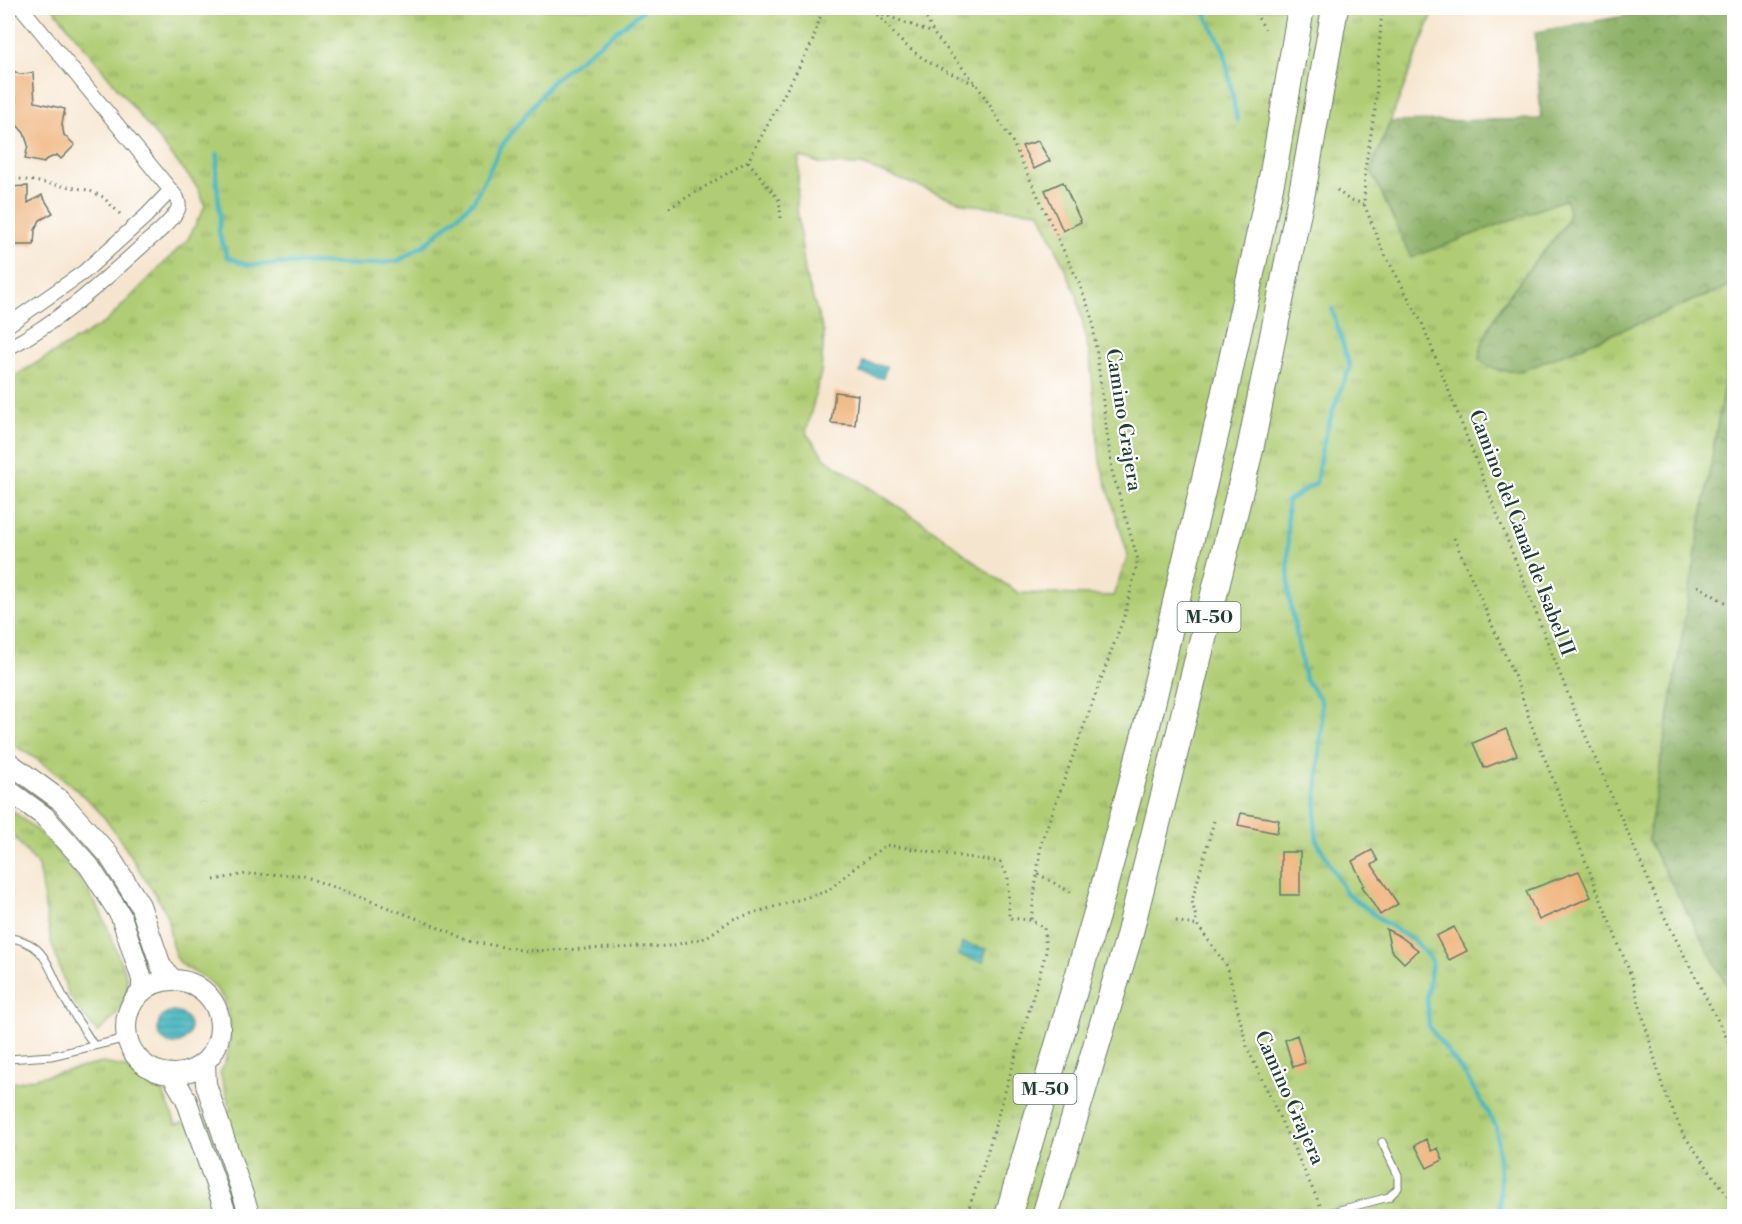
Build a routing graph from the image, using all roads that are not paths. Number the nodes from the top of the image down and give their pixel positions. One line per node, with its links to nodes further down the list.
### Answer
1 (12, 8): 5 (street)
2 (22, 8): 6 (street)
3 (1301, 8): 15 (highway, M-50)
4 (1335, 8): 14 (highway, M-50)
5 (8, 11)
6 (171, 190): 7 (street); 8 (street)
7 (157, 204): 8 (street); 9 (street)
8 (176, 213): 10 (street)
9 (8, 325)
10 (8, 348)
11 (8, 762): 16 (street)
12 (8, 790): 17 (street)
13 (8, 938): 19 (lane)
14 (1128, 940): 29 (highway, M-50); 30 (highway)
15 (1081, 961): 27 (highway); 28 (highway, M-50)
16 (172, 979): 17 (street); 21 (street)
17 (142, 991): 18 (street)
18 (127, 1038): 19 (lane); 22 (street)
19 (94, 1046): 20 (lane)
20 (8, 1059)
21 (205, 1063): 22 (street); 26 (street)
22 (172, 1075): 25 (street)
23 (1382, 1142): 24 (lane)
24 (1324, 1214)
25 (227, 1216)
26 (250, 1216)
27 (991, 1216)
28 (1008, 1216)
29 (1045, 1216)
30 (1063, 1216)

